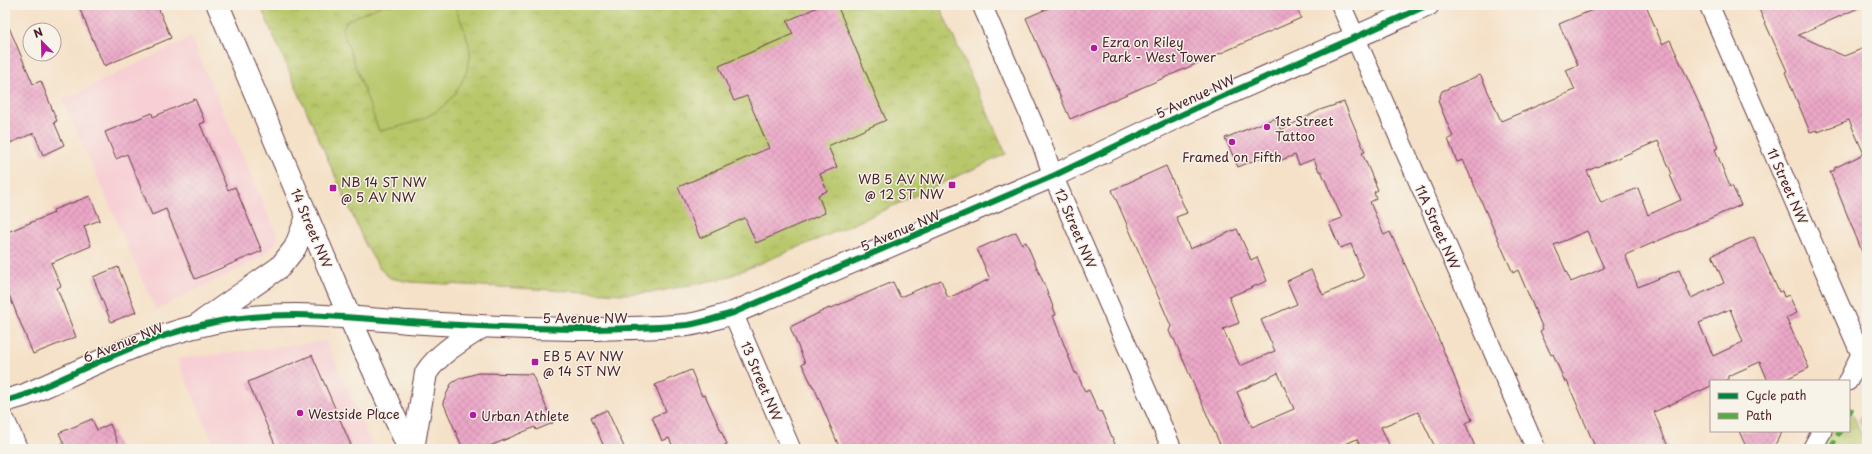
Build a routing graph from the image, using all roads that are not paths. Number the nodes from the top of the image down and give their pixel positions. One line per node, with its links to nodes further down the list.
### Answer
1 (218, 5): 8 (street, 14 Street NW)
2 (982, 5): 7 (street, 12 Street NW)
3 (1341, 5): 6 (street, 11A Street NW)
4 (1428, 5): 6 (street, 5 Avenue NW)
5 (1708, 5): 13 (street, 11 Street NW)
6 (1355, 36): 7 (street, 5 Avenue NW); 23 (street, 11A Street NW)
7 (1053, 176): 9 (street, 5 Avenue NW); 22 (street, 12 Street NW)
8 (307, 216): 10 (street, 14 Street NW); 11 (street)
9 (733, 313): 12 (street, 5 Avenue NW); 21 (street, 13 Street NW)
10 (349, 316): 11 (street, 6 Avenue NW); 12 (street, 5 Avenue NW); 19 (street, 14 Street NW)
11 (197, 325): 15 (street, 6 Avenue NW)
12 (482, 327): 20 (street)
13 (1865, 357): 14 (street)
14 (1849, 380)
15 (5, 401)
16 (5, 420): 18 (street)
17 (1821, 432): 24 (street)
18 (18, 449)
19 (409, 449)
20 (413, 449)
21 (791, 449)
22 (1172, 449)
23 (1536, 449)
24 (1812, 449)

